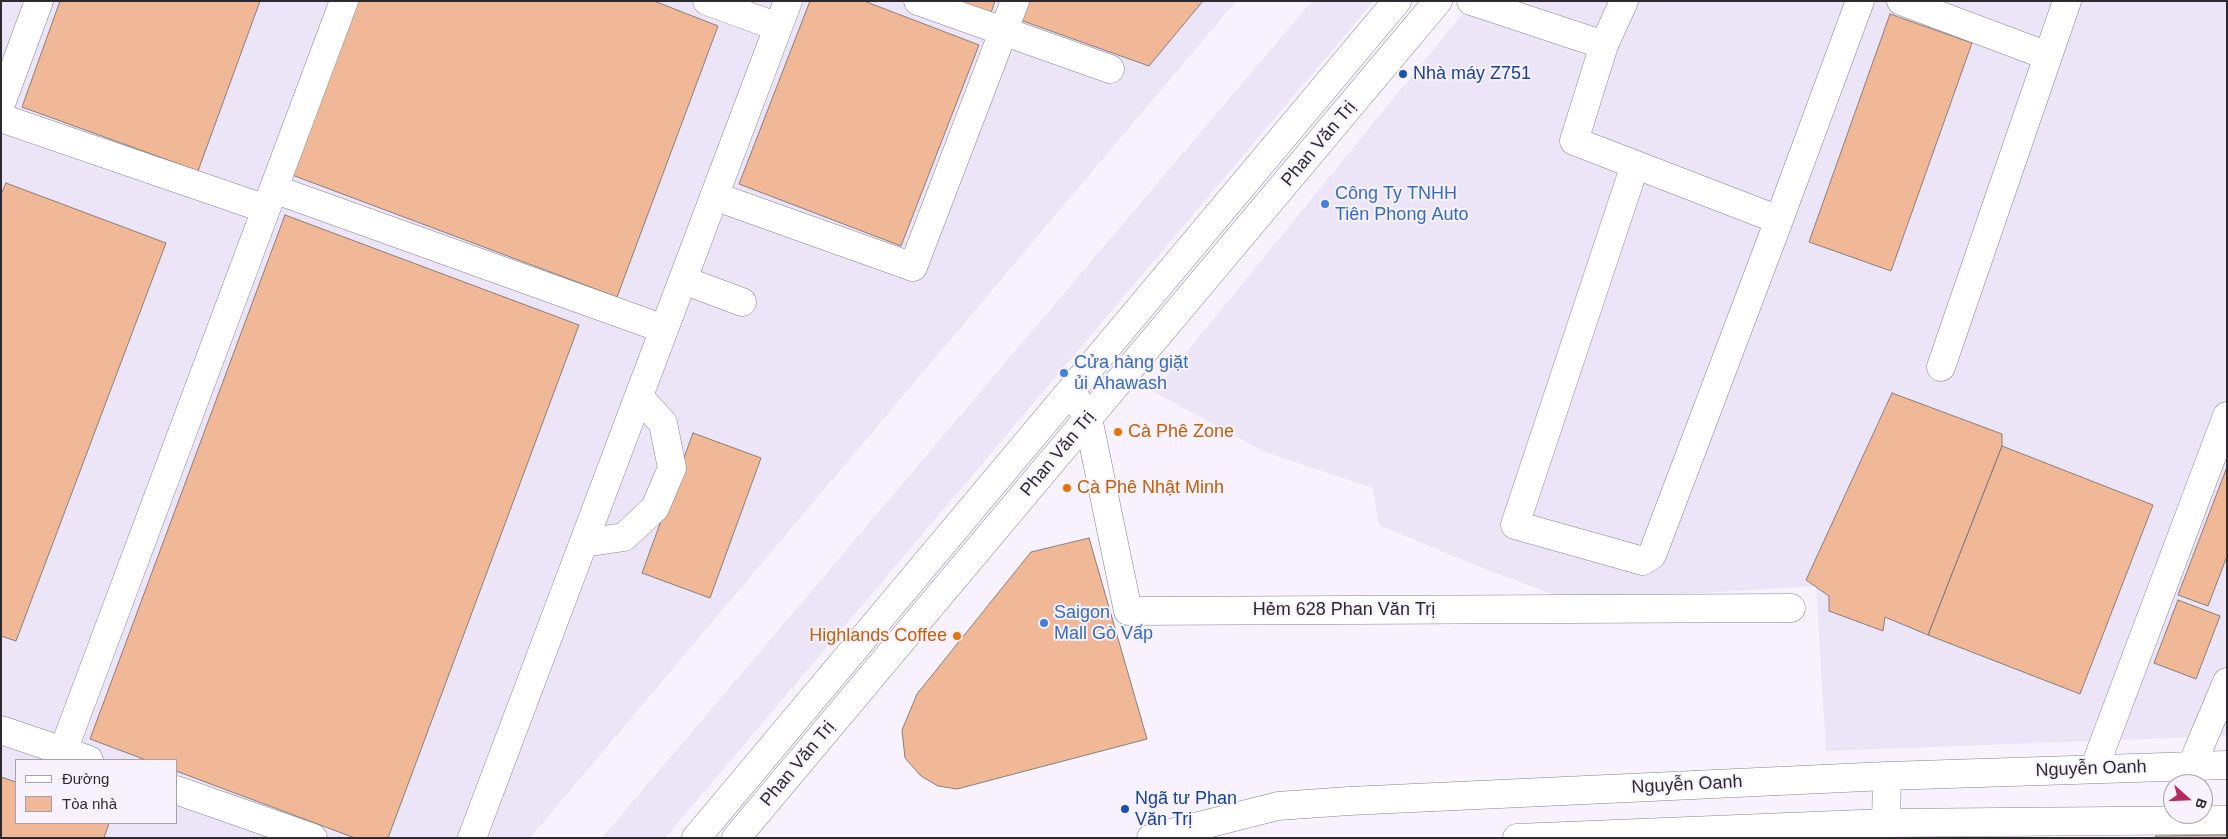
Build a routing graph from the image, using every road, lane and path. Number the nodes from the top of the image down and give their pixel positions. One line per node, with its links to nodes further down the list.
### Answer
1 (39, 1): 19 (main road)
2 (344, 1): 23 (main road)
3 (707, 1): 14 (main road)
4 (788, 1): 14 (main road)
5 (918, 1): 15 (main road)
6 (1015, 1): 15 (main road)
7 (1397, 1): 29 (main road, Phan Văn Trị)
8 (1438, 1): 32 (main road, Phan Văn Trị)
9 (1471, 1): 16 (main road)
10 (1860, 1): 24 (main road)
11 (1901, 1): 17 (main road)
12 (2067, 1): 17 (main road)
13 (1620, 2): 16 (main road)
14 (778, 26): 22 (main road)
15 (1004, 32): 18 (main road); 22 (main road)
16 (1604, 45): 21 (main road)
17 (2048, 56): 28 (main road)
18 (1110, 69)
19 (1, 104)
20 (1, 118): 23 (main road)
21 (1635, 165): 24 (main road); 24 (main road)
22 (714, 196): 25 (main road)
23 (270, 199): 27 (main road); 37 (main road)
24 (1779, 220)
25 (683, 280): 26 (main road); 27 (main road)
26 (742, 302)
27 (664, 329): 30 (main road)
28 (1941, 368)
29 (1071, 391): 32 (main road, Hẻm 628 Phan Văn Trị); 49 (main road, Phan Văn Trị)
30 (639, 397): 33 (main road); 33 (main road)
31 (2227, 416): 41 (main road)
32 (1088, 418): 34 (main road, Hẻm 628 Phan Văn Trị); 46 (main road, Phan Văn Trị)
33 (584, 543): 48 (main road)
34 (1791, 608)
35 (2227, 682): 39 (main road)
36 (1, 730): 37 (main road)
37 (63, 751): 38 (main road)
38 (86, 759)
39 (2192, 765): 40 (main road, Nguyễn Oanh); 41 (main road, Nguyễn Oanh)
40 (2227, 765)
41 (2094, 769): 42 (main road, Nguyễn Oanh)
42 (1887, 776): 45 (main road); 50 (main road, Nguyễn Oanh)
43 (178, 791): 47 (main road)
44 (2227, 820): 45 (main road)
45 (1886, 830): 51 (main road)
46 (747, 831)
47 (313, 838)
48 (472, 838)
49 (696, 838)
50 (1150, 838)
51 (1517, 838)

